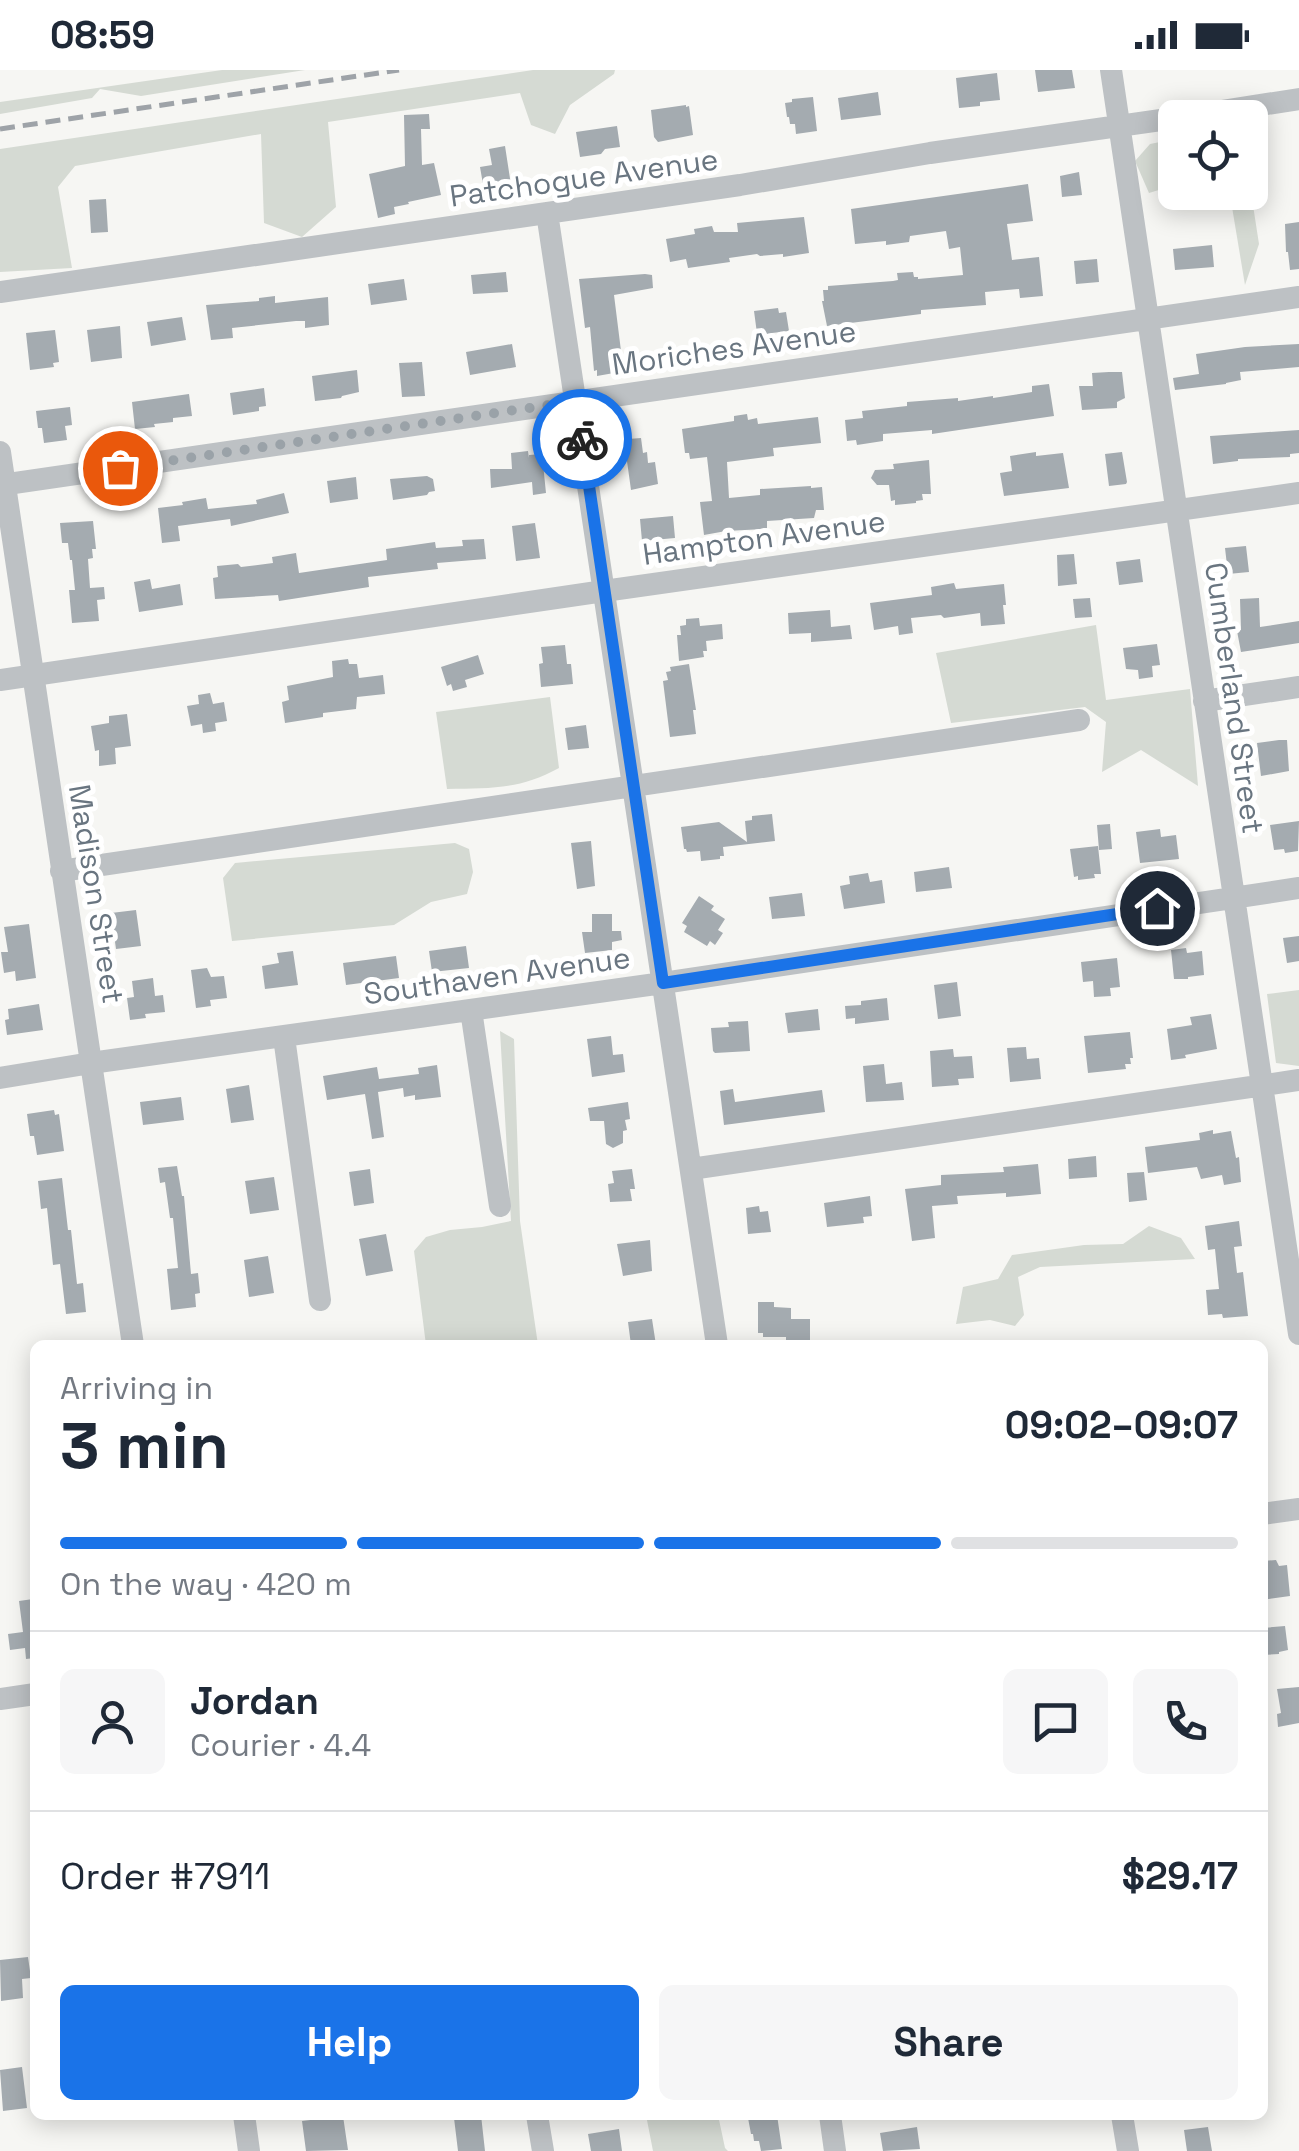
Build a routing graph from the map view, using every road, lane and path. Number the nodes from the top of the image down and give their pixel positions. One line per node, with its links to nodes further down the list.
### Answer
1 (1111, 70): 5 (street, Cumberland Street)
2 (1299, 100): 3 (street, Patchogue Avenue)
3 (1268, 105)
4 (1158, 120): 5 (street, Patchogue Avenue)
5 (1118, 126): 6 (street, Patchogue Avenue); 9 (street, Cumberland Street)
6 (548, 213): 7 (street, Patchogue Avenue); 10 (street)
7 (0, 292)
8 (1299, 297): 9 (street, Moriches Avenue)
9 (1148, 318): 10 (street, Moriches Avenue); 14 (street, Cumberland Street)
10 (577, 401): 12 (street, Moriches Avenue); 15 (street)
11 (0, 452): 12 (street, Madison Street)
12 (2, 485): 16 (street, Madison Street)
13 (1299, 492): 14 (street, Hampton Avenue)
14 (1176, 511): 15 (street, Hampton Avenue); 19 (street, Cumberland Street)
15 (604, 591): 16 (street, Hampton Avenue); 21 (street)
16 (32, 675): 17 (street, Hampton Avenue); 22 (street, Madison Street)
17 (0, 680)
18 (1299, 687): 19 (street)
19 (1204, 701): 24 (street, Cumberland Street)
20 (1079, 720): 21 (street)
21 (634, 785): 22 (street); 25 (street)
22 (61, 871): 28 (street, Madison Street)
23 (1299, 888): 24 (street, Southaven Avenue)
24 (1233, 897): 25 (street, Southaven Avenue); 31 (street, Cumberland Street)
25 (663, 983): 26 (street, Southaven Avenue); 32 (street)
26 (471, 1010): 27 (street, Southaven Avenue); 33 (street)
27 (284, 1037): 28 (street, Southaven Avenue); 34 (street)
28 (91, 1064): 29 (street, Southaven Avenue); 36 (street, Madison Street)
29 (0, 1078)
30 (1299, 1080): 31 (street)
31 (1262, 1085): 32 (street); 35 (street, Cumberland Street)
32 (691, 1169): 37 (street)
33 (500, 1206)
34 (320, 1300)
35 (1299, 1334)
36 (132, 1340)
37 (715, 1340)
38 (1299, 1508): 39 (street)
39 (1268, 1513)
40 (30, 1695): 41 (street)
41 (0, 1699)
42 (245, 2120): 46 (street)
43 (539, 2120): 47 (street)
44 (831, 2120): 48 (street)
45 (1123, 2120): 49 (street)
46 (249, 2151)
47 (543, 2151)
48 (835, 2151)
49 (1128, 2151)

